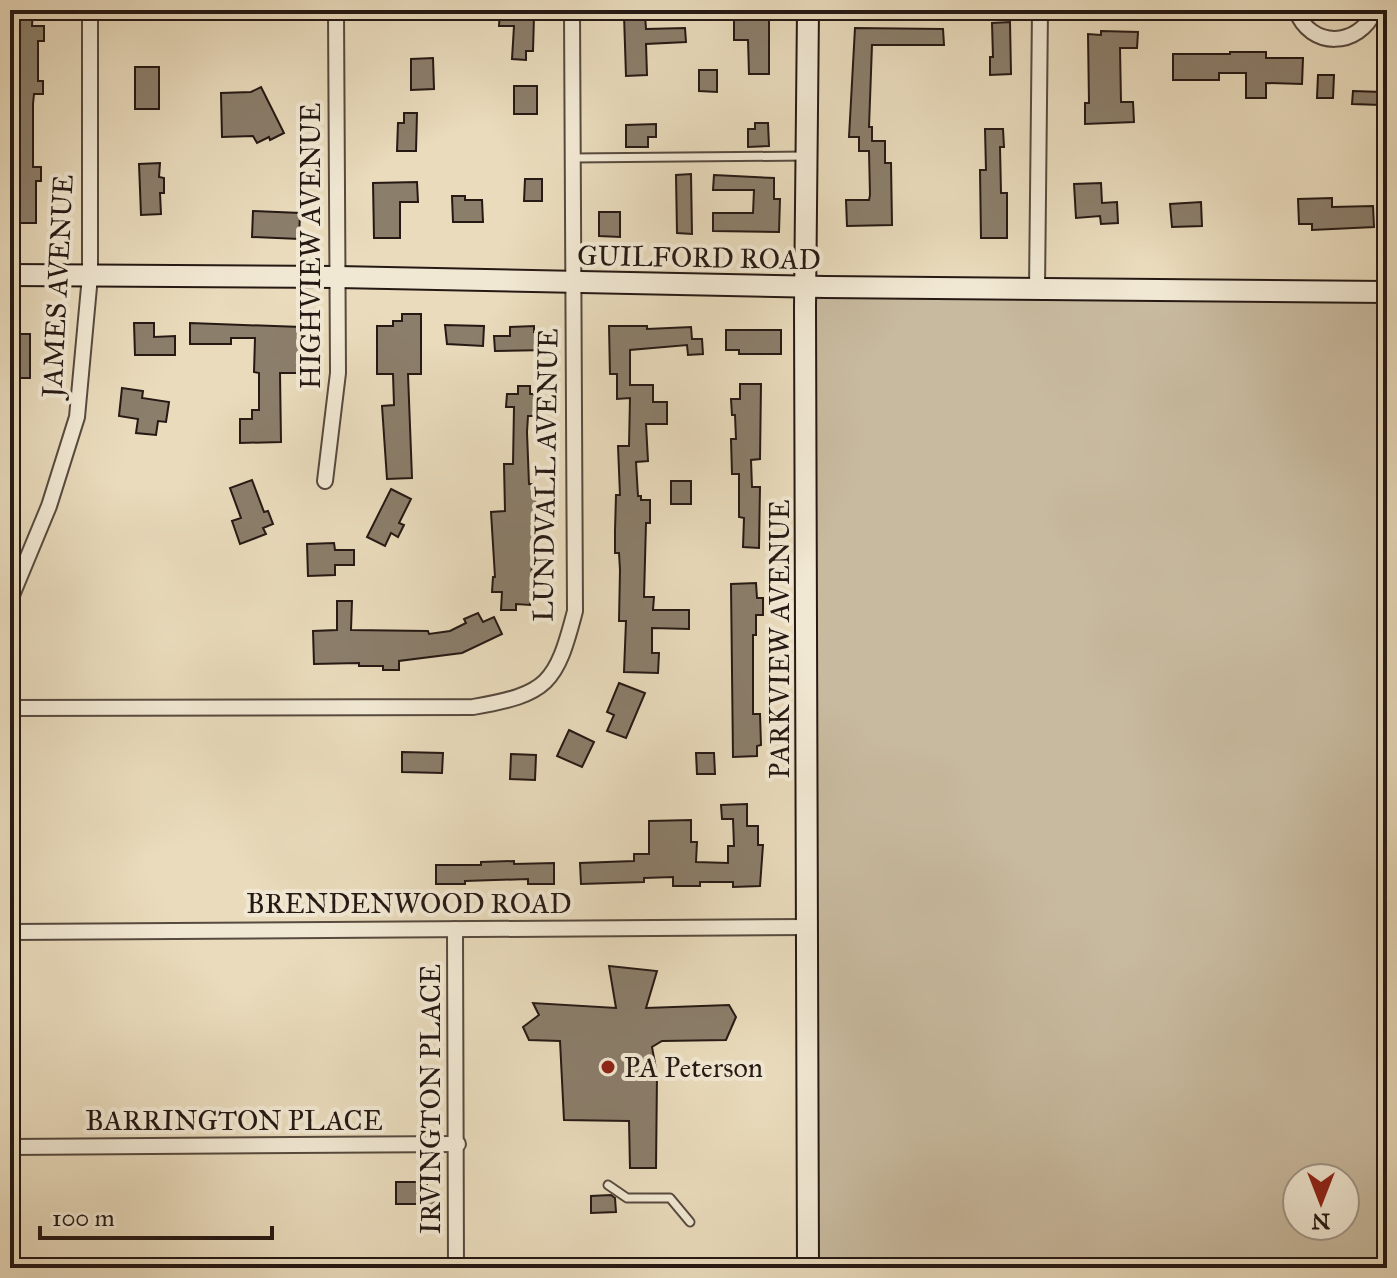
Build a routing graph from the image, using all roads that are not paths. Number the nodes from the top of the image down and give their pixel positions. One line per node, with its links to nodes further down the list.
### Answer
1 (90, 10): 11 (street, JAMES AVENUE)
2 (336, 10): 12 (street, HIGHVIEW AVENUE)
3 (572, 10): 9 (street, LUNDVALL AVENUE)
4 (808, 10): 8 (street, PARKVIEW AVENUE)
5 (1040, 10): 15 (street)
6 (1296, 10): 7 (street)
7 (1375, 10)
8 (808, 156): 9 (lane); 14 (street, PARKVIEW AVENUE)
9 (573, 158): 13 (street, LUNDVALL AVENUE)
10 (10, 275): 11 (street, GUILFORD ROAD)
11 (90, 276): 12 (street, GUILFORD ROAD); 18 (street, JAMES AVENUE)
12 (338, 277): 13 (street, GUILFORD ROAD); 17 (street, HIGHVIEW AVENUE)
13 (574, 283): 14 (street, GUILFORD ROAD); 19 (street, LUNDVALL AVENUE)
14 (805, 286): 15 (street, GUILFORD ROAD); 20 (street, PARKVIEW AVENUE)
15 (1037, 289): 16 (street, GUILFORD ROAD)
16 (1387, 292)
17 (325, 481)
18 (10, 600)
19 (10, 708)
20 (808, 927): 21 (street, BRENDENWOOD ROAD); 28 (street, PARKVIEW AVENUE)
21 (455, 929): 22 (street, BRENDENWOOD ROAD); 23 (street, IRVINGTON PLACE)
22 (10, 932)
23 (458, 1144): 24 (street, BARRINGTON PLACE); 27 (street, IRVINGTON PLACE)
24 (10, 1147)
25 (608, 1185): 26 (lane)
26 (690, 1222)
27 (456, 1268)
28 (808, 1268)

